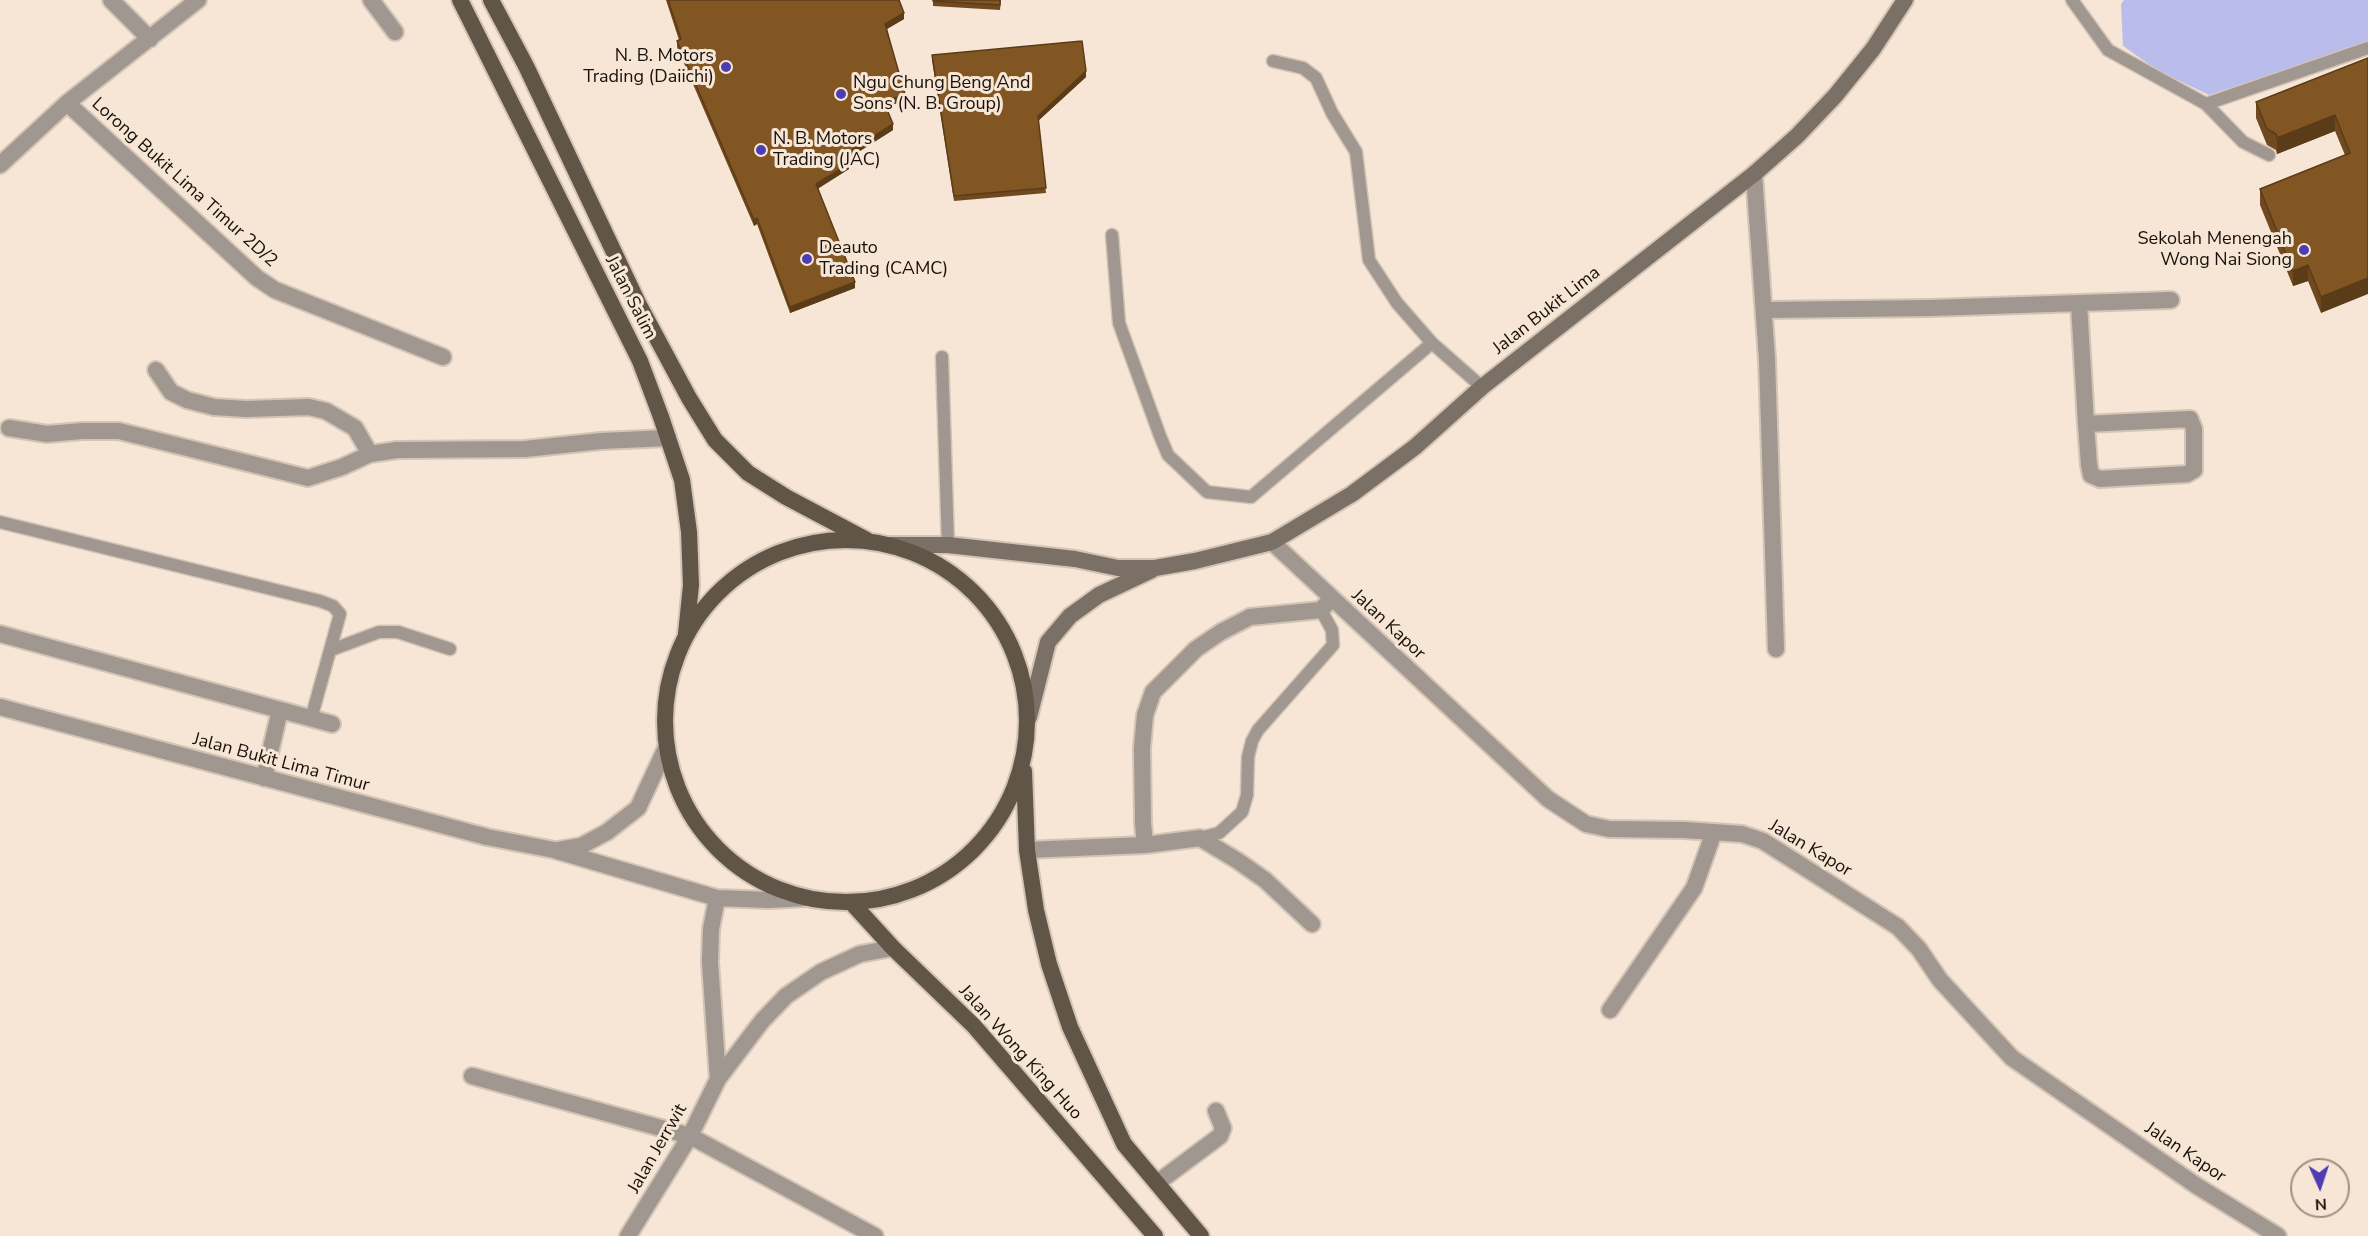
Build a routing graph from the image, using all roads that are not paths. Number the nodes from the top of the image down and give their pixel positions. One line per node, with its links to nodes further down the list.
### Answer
1 (111, 0): 9 (street)
2 (198, 0): 9 (street)
3 (371, 0): 8 (street)
4 (460, 0): 28 (main road, Jalan Salim)
5 (491, 0): 31 (main road, Jalan Salim)
6 (1905, 0): 16 (main road, Jalan Bukit Lima)
7 (2072, 0): 13 (lane)
8 (395, 32)
9 (150, 39): 12 (street)
10 (2368, 48): 13 (lane)
11 (1273, 62): 21 (lane)
12 (67, 103): 15 (street); 22 (street, Lorong Bukit Lima Timur 2D/2)
13 (2206, 104): 14 (lane)
14 (2269, 155)
15 (0, 165)
16 (1754, 174): 20 (street); 25 (main road, Jalan Bukit Lima)
17 (1112, 235): 21 (lane)
18 (2171, 300): 19 (street)
19 (2079, 304): 20 (street); 26 (street)
20 (1765, 310): 41 (street)
21 (1432, 343): 25 (lane)
22 (443, 357)
23 (942, 357): 34 (lane)
24 (156, 370): 29 (street)
25 (1482, 387): 32 (main road, Jalan Bukit Lima)
26 (2086, 424): 26 (street)
27 (9, 428): 29 (street)
28 (668, 438): 29 (street); 38 (main road, Jalan Salim)
29 (370, 454)
30 (0, 522): 40 (lane)
31 (867, 541): 33 (main road); 38 (main road)
32 (1272, 542): 35 (main road, Jalan Bukit Lima); 36 (street, Jalan Kapor)
33 (891, 545): 34 (main road); 44 (main road)
34 (948, 545): 35 (main road)
35 (1155, 568): 44 (main road)
36 (1326, 604): 50 (street, Jalan Kapor); 51 (lane); 52 (street)
37 (0, 634): 43 (street)
38 (686, 634): 47 (main road)
39 (450, 649): 40 (lane)
40 (331, 650): 45 (lane)
41 (1776, 650)
42 (0, 707): 49 (street, Jalan Bukit Lima Timur)
43 (280, 710): 45 (street); 49 (street)
44 (1029, 717): 48 (main road)
45 (311, 718): 46 (street)
46 (332, 724)
47 (666, 748): 53 (street, Jalan Bukit Lima Timur); 56 (main road)
48 (1023, 764): 54 (main road, Jalan Wong King Huo); 57 (main road)
49 (264, 778): 53 (street, Jalan Bukit Lima Timur)
50 (1714, 832): 60 (street); 70 (street, Jalan Kapor)
51 (1200, 838): 52 (street); 58 (street)
52 (1145, 845): 54 (street)
53 (554, 850): 55 (street, Jalan Bukit Lima Timur)
54 (1027, 850): 65 (main road, Jalan Wong King Huo)
55 (717, 898): 56 (street, Jalan Bukit Lima Timur); 62 (street)
56 (806, 898): 57 (main road)
57 (851, 902): 59 (main road, Jalan Wong King Huo)
58 (1312, 924)
59 (893, 948): 62 (street, Jalan Jerrwit); 68 (main road, Jalan Wong King Huo)
60 (1610, 1010)
61 (472, 1076): 64 (street)
62 (718, 1079): 64 (street, Jalan Jerrwit)
63 (1216, 1111): 65 (street)
64 (690, 1136): 66 (street, Jalan Jerrwit); 67 (street)
65 (1157, 1183): 69 (main road, Jalan Wong King Huo)
66 (628, 1236)
67 (875, 1236)
68 (1155, 1236)
69 (1201, 1236)
70 (2278, 1236)

